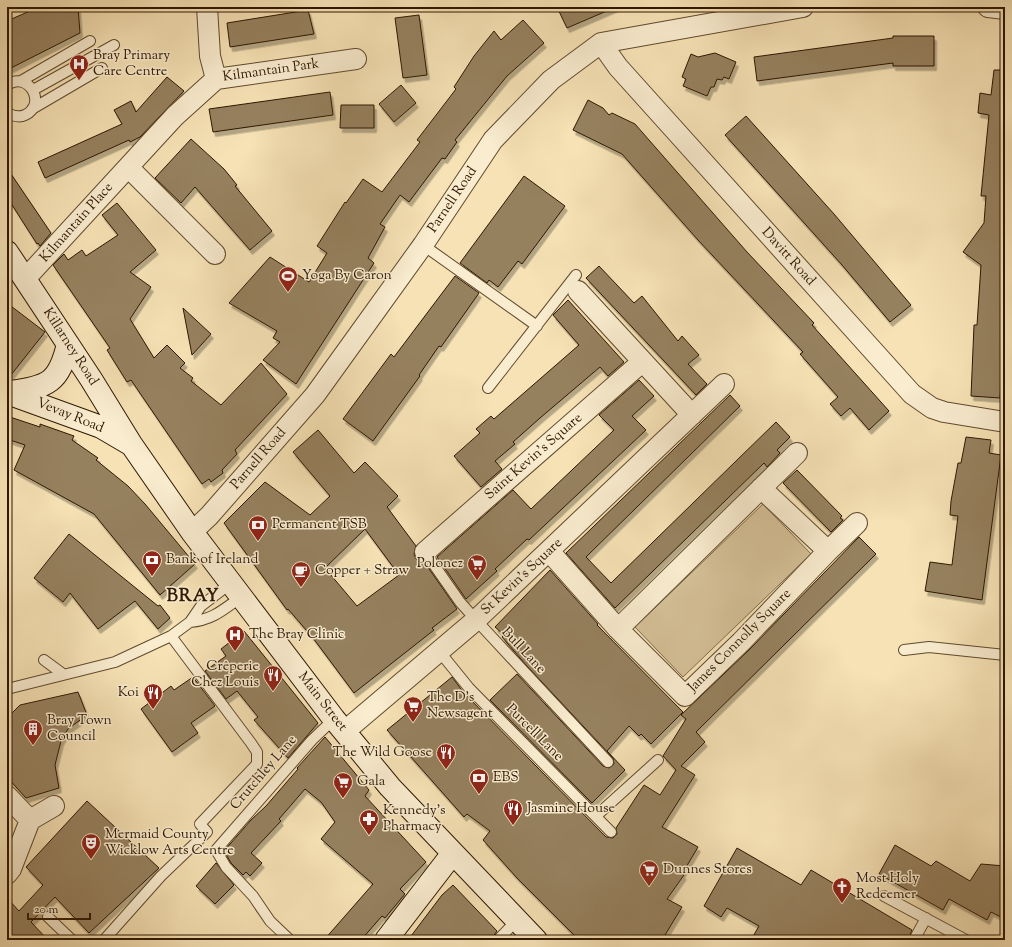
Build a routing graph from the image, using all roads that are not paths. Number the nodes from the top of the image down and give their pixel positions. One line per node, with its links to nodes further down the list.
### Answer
1 (207, 7): 10 (street)
2 (803, 7): 6 (street, Parnell Road)
3 (988, 7): 4 (street)
4 (1005, 9)
5 (90, 41): 11 (lane)
6 (601, 43): 18 (street, Parnell Road); 30 (street, Davitt Road)
7 (114, 45): 13 (lane)
8 (356, 59): 10 (street, Kilmantain Park)
9 (102, 68): 14 (lane)
10 (216, 79): 16 (street, Kilmantain Park)
11 (21, 81): 12 (lane); 13 (lane)
12 (7, 85)
13 (33, 90): 14 (lane)
14 (32, 109): 15 (lane)
15 (7, 113)
16 (175, 116): 17 (street, Kilmantain Place)
17 (128, 167): 20 (street); 21 (street, Kilmantain Place)
18 (423, 245): 23 (lane); 35 (street, Parnell Road)
19 (7, 252): 21 (main road, Killarney Road)
20 (215, 254)
21 (25, 279): 24 (main road, Killarney Road)
22 (577, 283): 23 (lane); 25 (street)
23 (537, 326): 27 (lane)
24 (68, 344): 28 (main road); 31 (main road, Killarney Road)
25 (642, 362): 29 (street); 38 (street, Saint Kevin's Square)
26 (724, 384): 29 (street, St Kevin's Square)
27 (488, 388)
28 (7, 392): 31 (main road, Vevay Road)
29 (692, 415): 36 (street, St Kevin's Square)
30 (1005, 422)
31 (131, 444): 35 (main road, Main Street)
32 (796, 453): 33 (street)
33 (761, 488): 37 (street); 42 (street)
34 (857, 523): 37 (street, James Connolly Square)
35 (192, 532): 39 (main road, Main Street)
36 (549, 551): 40 (street, St Kevin's Square); 42 (street, James Connolly Square)
37 (828, 551): 42 (street, James Connolly Square)
38 (425, 552): 40 (lane, Bull Lane)
39 (236, 590): 41 (lane); 41 (lane); 50 (main road, Main Street)
40 (476, 620): 45 (street, St Kevin's Square); 52 (lane, Bull Lane)
41 (190, 622): 43 (lane)
42 (618, 629)
43 (172, 636): 48 (lane); 64 (lane)
44 (904, 650): 46 (lane)
45 (439, 651): 50 (street, St Kevin's Square); 55 (lane, Purcell Lane)
46 (1005, 655)
47 (44, 660): 48 (lane)
48 (62, 674): 49 (lane)
49 (7, 689)
50 (339, 725): 58 (main road, Main Street); 66 (lane, Crutchley Lane)
51 (658, 760): 55 (lane)
52 (608, 762)
53 (7, 796): 56 (street)
54 (54, 806): 56 (street)
55 (596, 816): 57 (lane, Purcell Lane)
56 (30, 820): 59 (street)
57 (611, 832)
58 (453, 853): 63 (main road, Main Street); 67 (main road)
59 (7, 874)
60 (884, 896): 62 (lane)
61 (48, 917): 65 (lane)
62 (926, 918): 70 (lane); 71 (lane)
63 (517, 920): 68 (lane); 69 (main road, Main Street)
64 (106, 938)
65 (72, 940)
66 (290, 940)
67 (386, 940)
68 (498, 940)
69 (536, 940)
70 (914, 940)
71 (966, 940)

